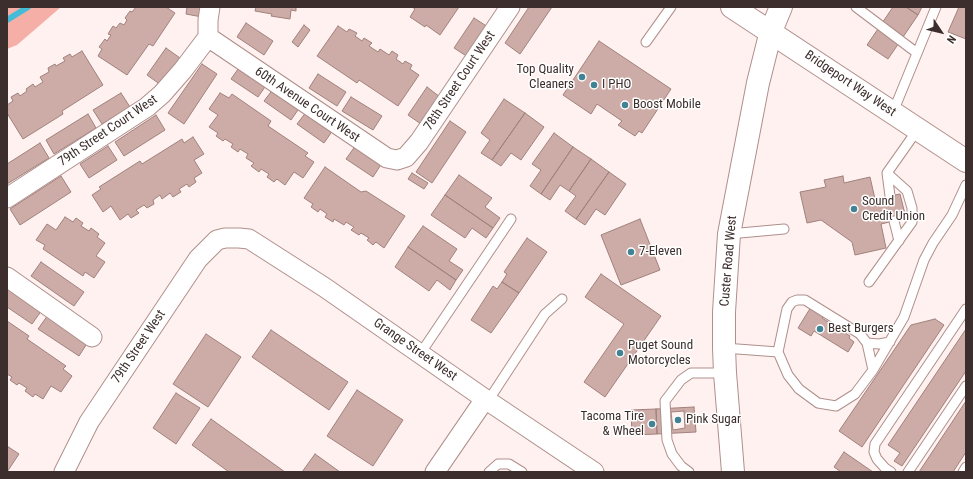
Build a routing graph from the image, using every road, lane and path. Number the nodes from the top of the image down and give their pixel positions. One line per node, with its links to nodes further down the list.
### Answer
1 (210, 7): 9 (street)
2 (510, 7): 14 (street, 78th Street Court West)
3 (671, 7): 10 (lane)
4 (732, 7): 8 (main road, Bridgeport Way West)
5 (781, 7): 8 (main road, Custer Road West)
6 (856, 7): 11 (lane)
7 (936, 7): 11 (lane)
8 (771, 32): 12 (main road, Bridgeport Way West); 23 (main road, Custer Road West)
9 (208, 37): 14 (street, 60th Avenue Court West); 19 (street, 79th Street Court West)
10 (646, 42)
11 (917, 53): 12 (lane)
12 (893, 112): 13 (main road, Bridgeport Way West)
13 (918, 129): 15 (main road, Bridgeport Way West); 16 (lane)
14 (409, 154)
15 (966, 161)
16 (886, 173): 18 (lane); 25 (lane)
17 (966, 185): 31 (lane)
18 (890, 196)
19 (7, 198)
20 (511, 219): 35 (lane)
21 (894, 221): 25 (lane)
22 (784, 229): 23 (lane)
23 (729, 234): 33 (main road, Custer Road West)
24 (231, 238): 35 (street, Grange Street West); 41 (street, 79th Street West)
25 (898, 241): 27 (lane)
26 (7, 277): 30 (street)
27 (869, 282)
28 (562, 299): 39 (lane)
29 (966, 309): 48 (lane)
30 (92, 337)
31 (890, 342): 32 (lane); 36 (lane)
32 (867, 343): 34 (lane); 36 (lane)
33 (724, 348): 34 (lane); 37 (main road, Custer Road West)
34 (778, 352): 36 (lane)
35 (420, 354): 39 (street, Grange Street West)
36 (873, 370)
37 (724, 373): 46 (lane); 47 (main road, Custer Road West)
38 (966, 386): 49 (lane)
39 (487, 400): 42 (street); 45 (street, Grange Street West)
40 (966, 467): 50 (lane)
41 (67, 471)
42 (435, 472)
43 (489, 472): 44 (lane)
44 (522, 472)
45 (594, 472)
46 (689, 472)
47 (733, 472)
48 (891, 472)
49 (908, 472)
50 (962, 472)

